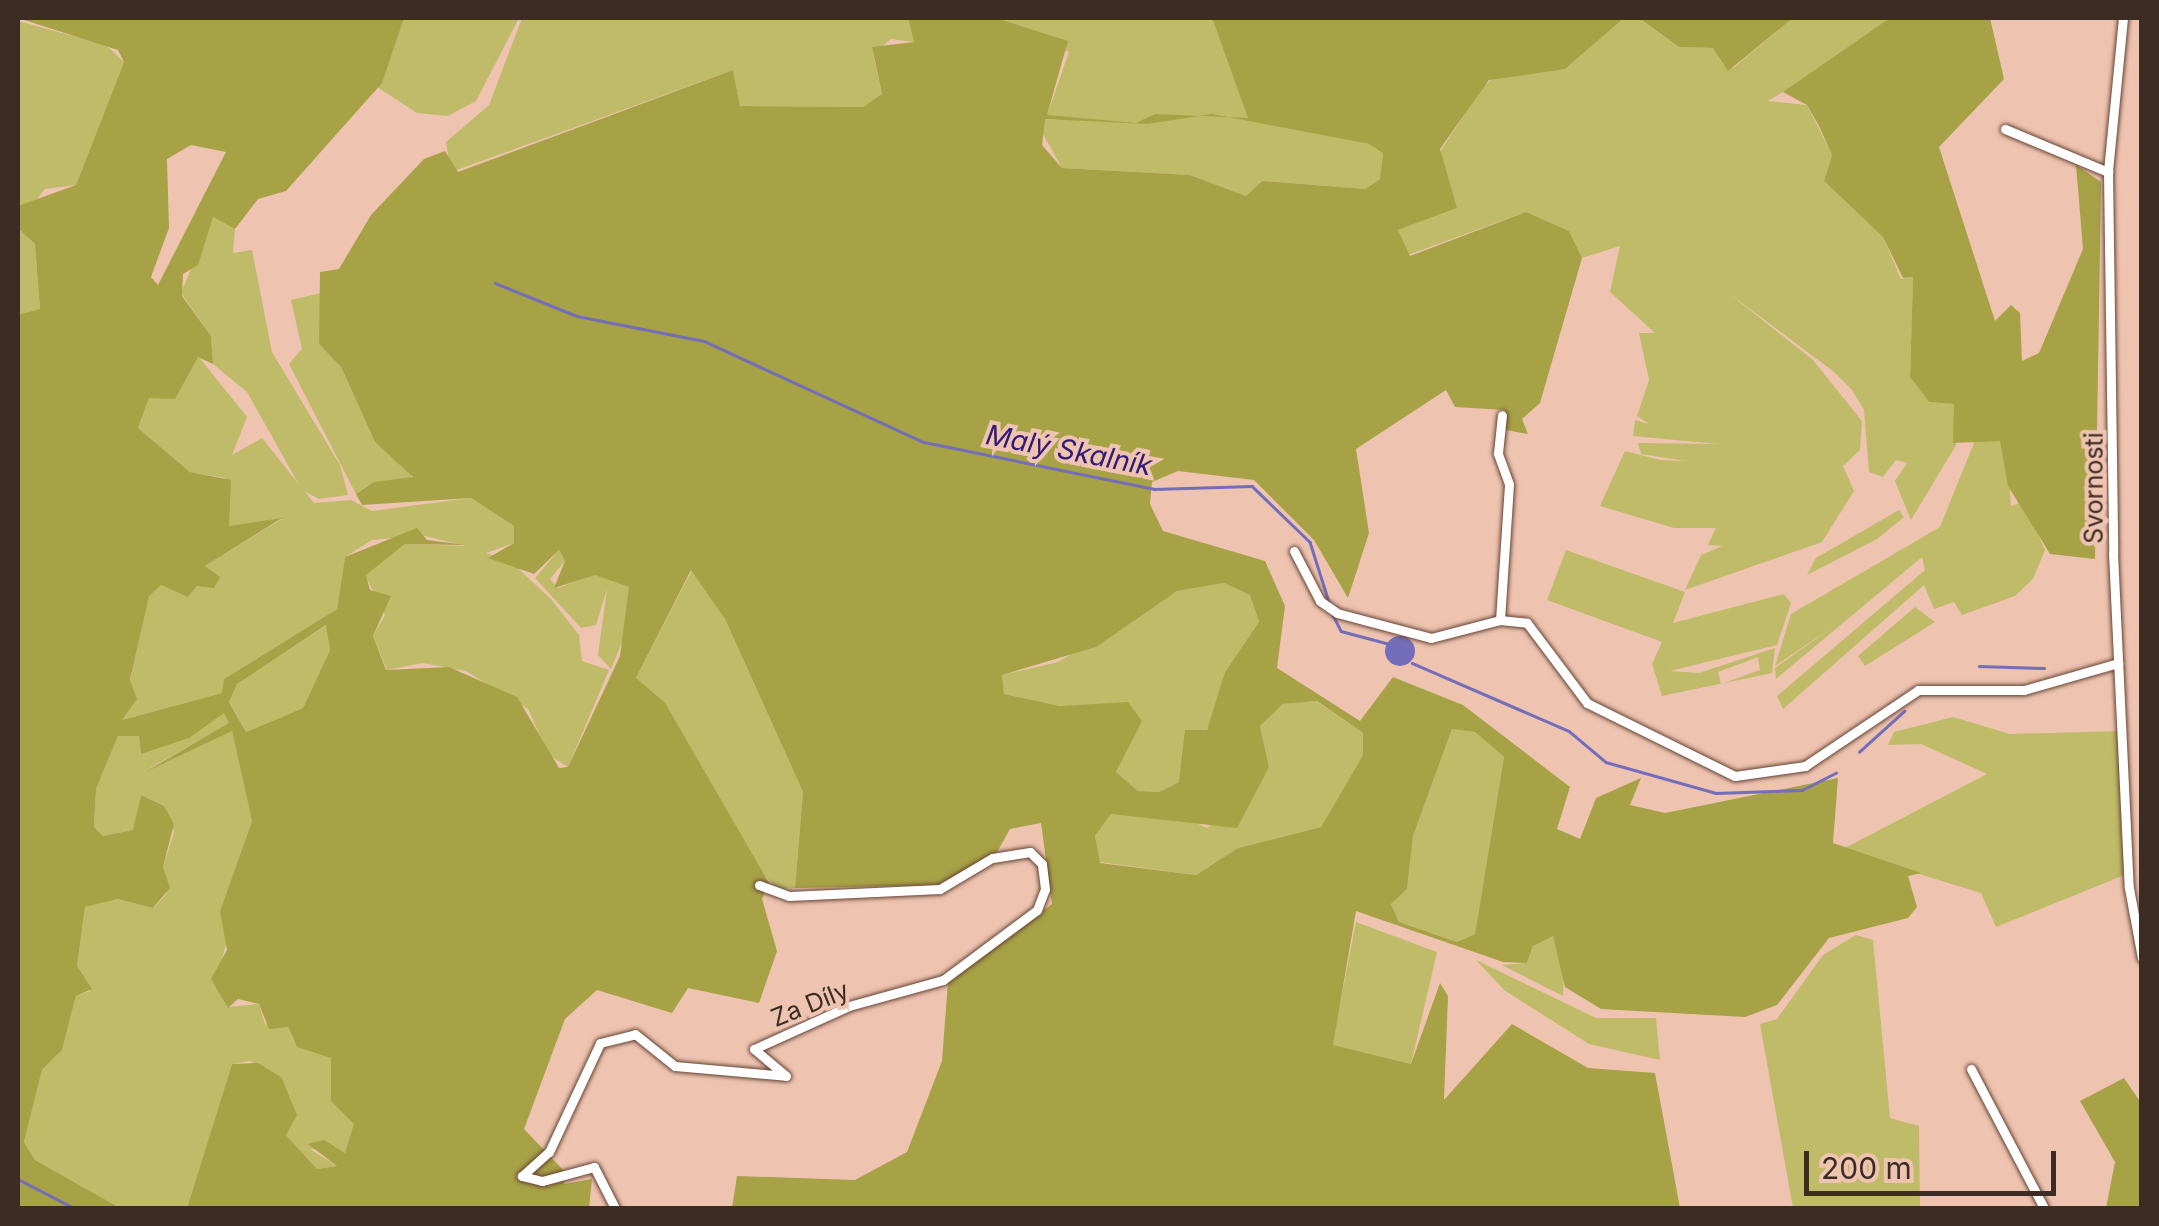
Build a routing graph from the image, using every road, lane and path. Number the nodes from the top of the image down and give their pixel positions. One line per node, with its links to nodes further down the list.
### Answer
1 (2123, 18): 3 (street, Svornosti)
2 (2005, 128): 3 (street)
3 (2108, 172): 7 (street, Svornosti)
4 (1502, 416): 6 (street)
5 (1294, 551): 6 (street)
6 (1500, 620): 7 (street)
7 (2118, 664): 9 (street, Svornosti)
8 (759, 885): 11 (street, Za Díly)
9 (2141, 958)
10 (1971, 1069): 12 (street)
11 (615, 1208)
12 (2044, 1208)

